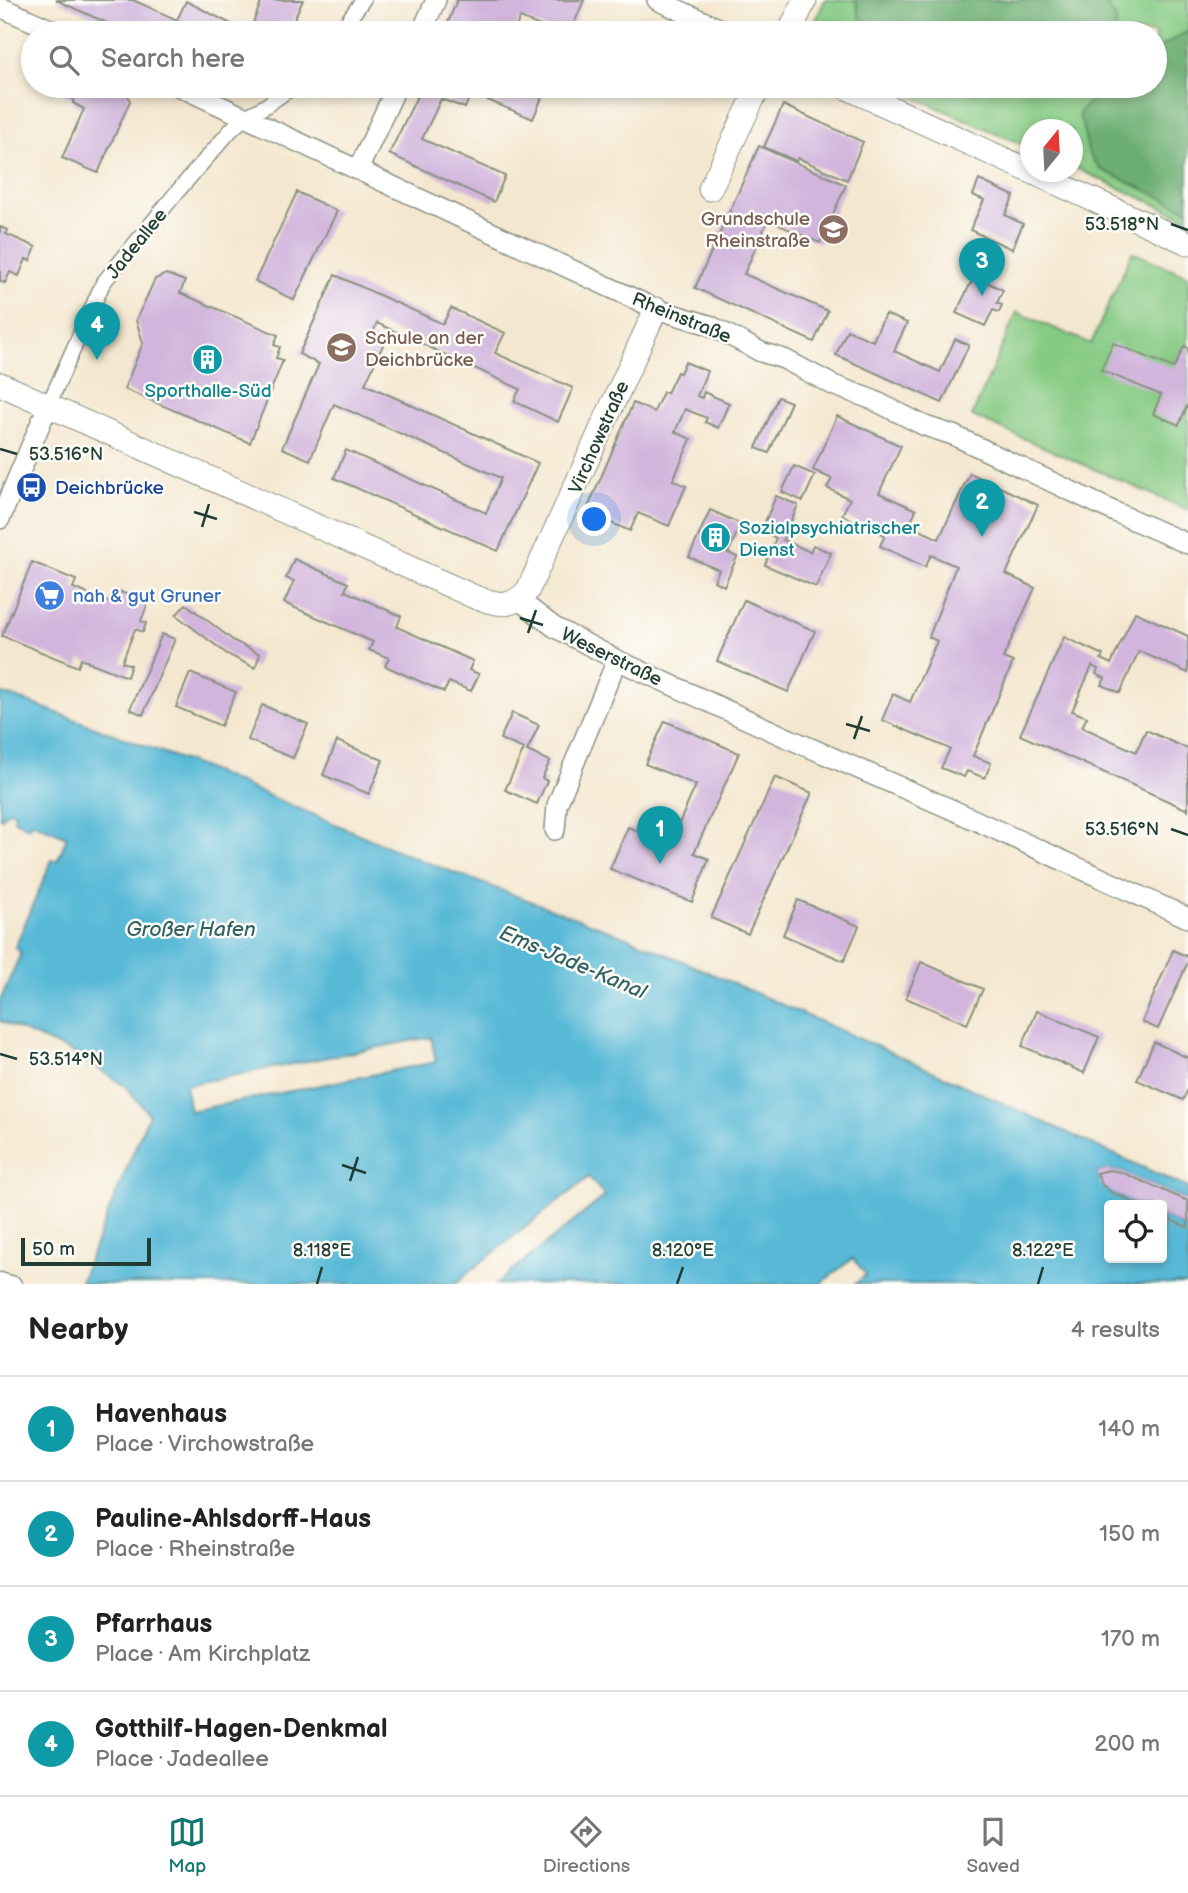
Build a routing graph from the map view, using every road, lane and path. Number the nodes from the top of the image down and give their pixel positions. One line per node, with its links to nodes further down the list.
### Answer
1 (363, 0): 7 (street)
2 (436, 0): 8 (street)
3 (657, 0): 9 (street)
4 (805, 0): 10 (street)
5 (0, 7): 6 (street)
6 (32, 21)
7 (348, 21)
8 (426, 21)
9 (703, 21)
10 (795, 21)
11 (204, 98): 16 (street, Rheinstraße)
12 (277, 98): 16 (street, Jadeallee)
13 (391, 98): 17 (street)
14 (753, 98): 18 (street)
15 (867, 98): 19 (street)
16 (245, 117): 17 (street, Rheinstraße); 22 (street, Jadeallee)
17 (358, 170): 20 (street, Rheinstraße)
18 (710, 189)
19 (1188, 243)
20 (656, 309): 24 (street, Rheinstraße); 25 (street, Virchowstraße)
21 (0, 384): 22 (street)
22 (48, 406): 23 (street, Jadeallee); 25 (street)
23 (0, 519)
24 (1188, 544)
25 (519, 600): 26 (street, Weserstraße)
26 (617, 660): 27 (street); 28 (street, Weserstraße)
27 (555, 830)
28 (1188, 918)
29 (0, 1280): 30 (street)
30 (14, 1284)

